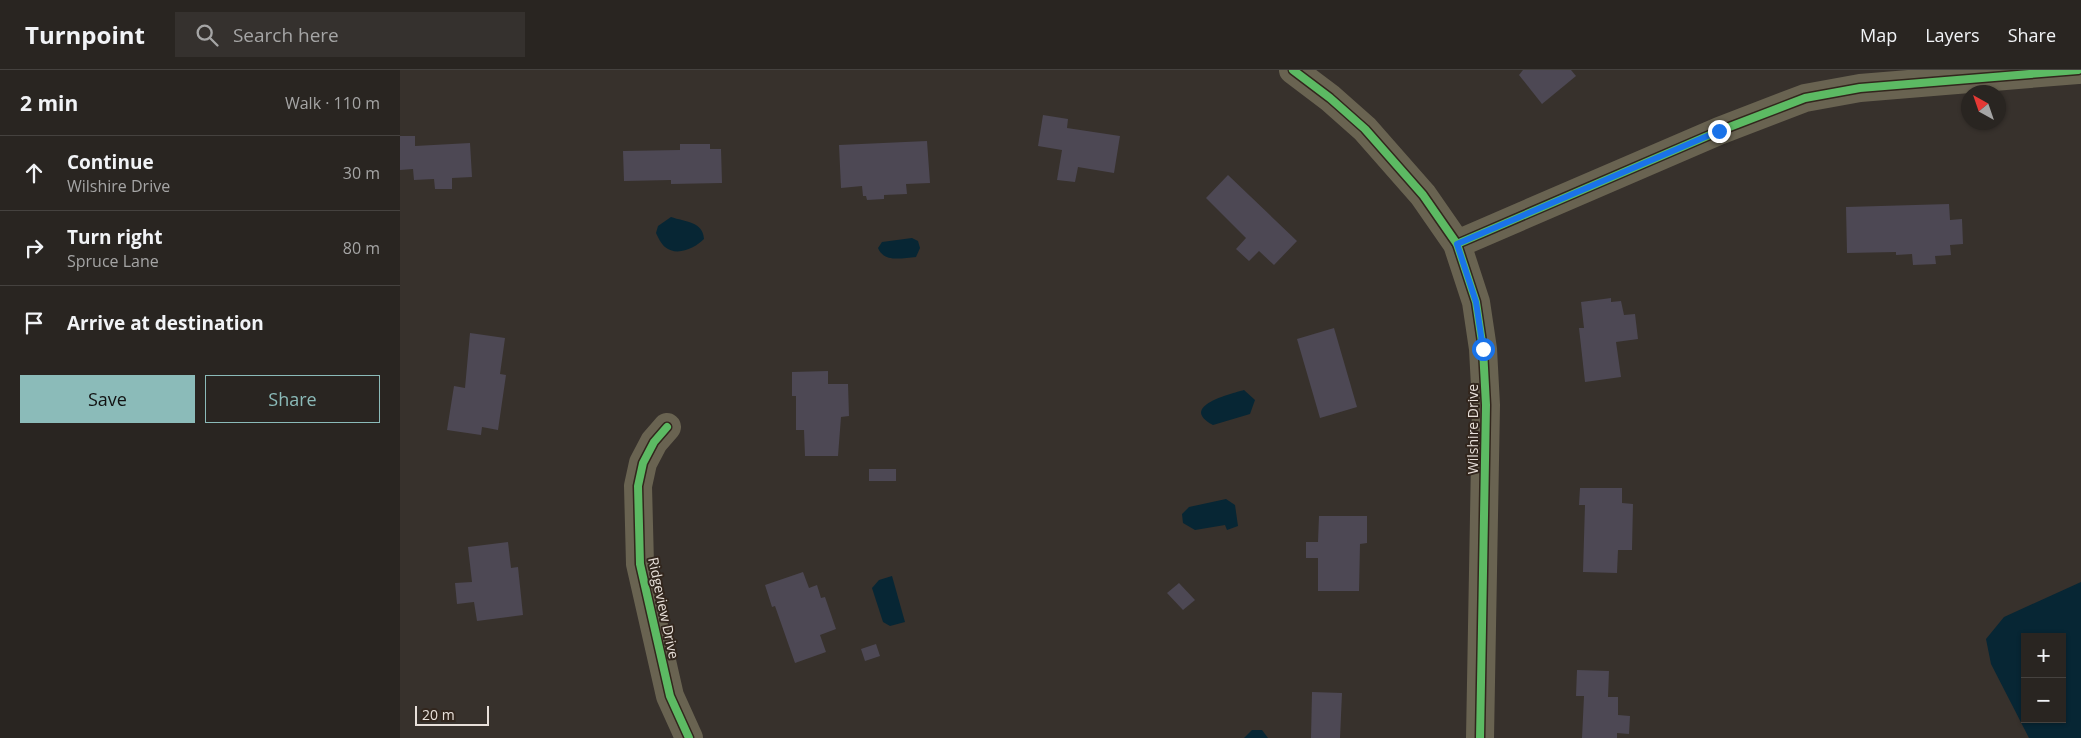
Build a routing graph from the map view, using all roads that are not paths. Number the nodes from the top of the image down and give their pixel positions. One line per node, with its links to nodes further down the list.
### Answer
1 (1293, 70): 3 (street, Wilshire Drive)
2 (2078, 70): 3 (street)
3 (1457, 244): 6 (street, Wilshire Drive)
4 (667, 427): 5 (street, Ridgeview Drive)
5 (689, 738)
6 (1480, 738)

